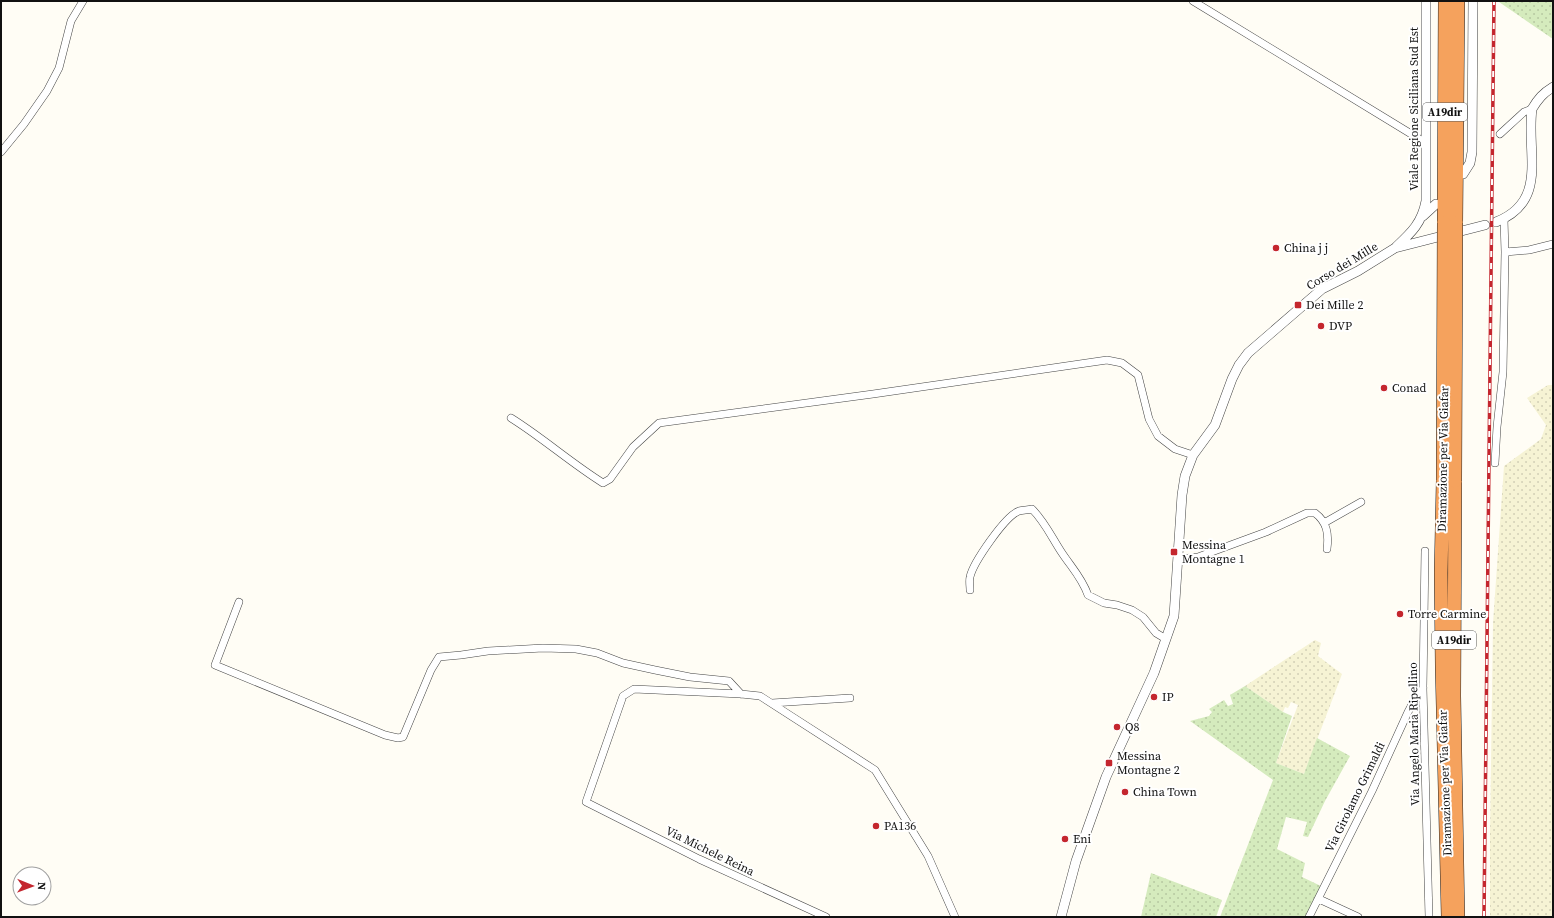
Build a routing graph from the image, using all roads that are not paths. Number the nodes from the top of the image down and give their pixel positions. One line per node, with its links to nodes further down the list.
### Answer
1 (82, 1): 11 (street)
2 (1193, 1): 10 (street)
3 (1426, 1): 10 (street, Viale Regione Siciliana Sud Est)
4 (1445, 1): 16 (highway, Diramazione per Via Giafar / A19dir)
5 (1458, 1): 16 (highway, Diramazione per Via Giafar / A19dir)
6 (1473, 1): 12 (street)
7 (1553, 87): 8 (street)
8 (1532, 109): 9 (street); 15 (street)
9 (1500, 134)
10 (1426, 143): 14 (street, Viale Regione Siciliana Sud Est)
11 (1, 152)
12 (1462, 174)
13 (1436, 204): 14 (street, Viale Regione Siciliana Sud Est)
14 (1422, 217): 19 (street, Viale Regione Siciliana Sud Est)
15 (1500, 220): 20 (street)
16 (1450, 223): 24 (highway, Diramazione per Via Giafar / A19dir, bridge)
17 (1485, 225): 19 (street, Corso dei Mille)
18 (1553, 244): 20 (street)
19 (1395, 248): 22 (street, Corso dei Mille)
20 (1505, 252): 23 (street)
21 (511, 418): 22 (street)
22 (1193, 455): 29 (street, Corso dei Mille)
23 (1495, 463)
24 (1449, 481): 37 (highway, Diramazione per Via Giafar / A19dir); 38 (highway, Diramazione per Via Giafar / A19dir)
25 (1361, 502): 26 (street)
26 (1324, 523): 27 (street); 29 (street)
27 (1327, 549)
28 (1425, 551): 33 (street, Via Angelo Maria Ripellino)
29 (1178, 559): 32 (street, Corso dei Mille)
30 (970, 590): 32 (street)
31 (239, 602): 34 (street)
32 (1166, 639): 42 (street, Corso dei Mille)
33 (1423, 688): 39 (street, Via Girolamo Grimaldi); 45 (street, Via Angelo Maria Ripellino)
34 (741, 694): 36 (street); 40 (street, Via Michele Reina)
35 (850, 698): 36 (street)
36 (772, 703): 41 (street)
37 (1444, 756): 46 (highway); 47 (highway, Diramazione per Via Giafar / A19dir)
38 (1458, 876): 48 (highway, Diramazione per Via Giafar / A19dir); 49 (highway)
39 (1319, 899): 43 (street, Via Girolamo Grimaldi); 44 (street)
40 (825, 917)
41 (955, 917)
42 (1061, 917)
43 (1309, 917)
44 (1358, 917)
45 (1429, 917)
46 (1443, 917)
47 (1448, 917)
48 (1458, 917)
49 (1462, 917)

